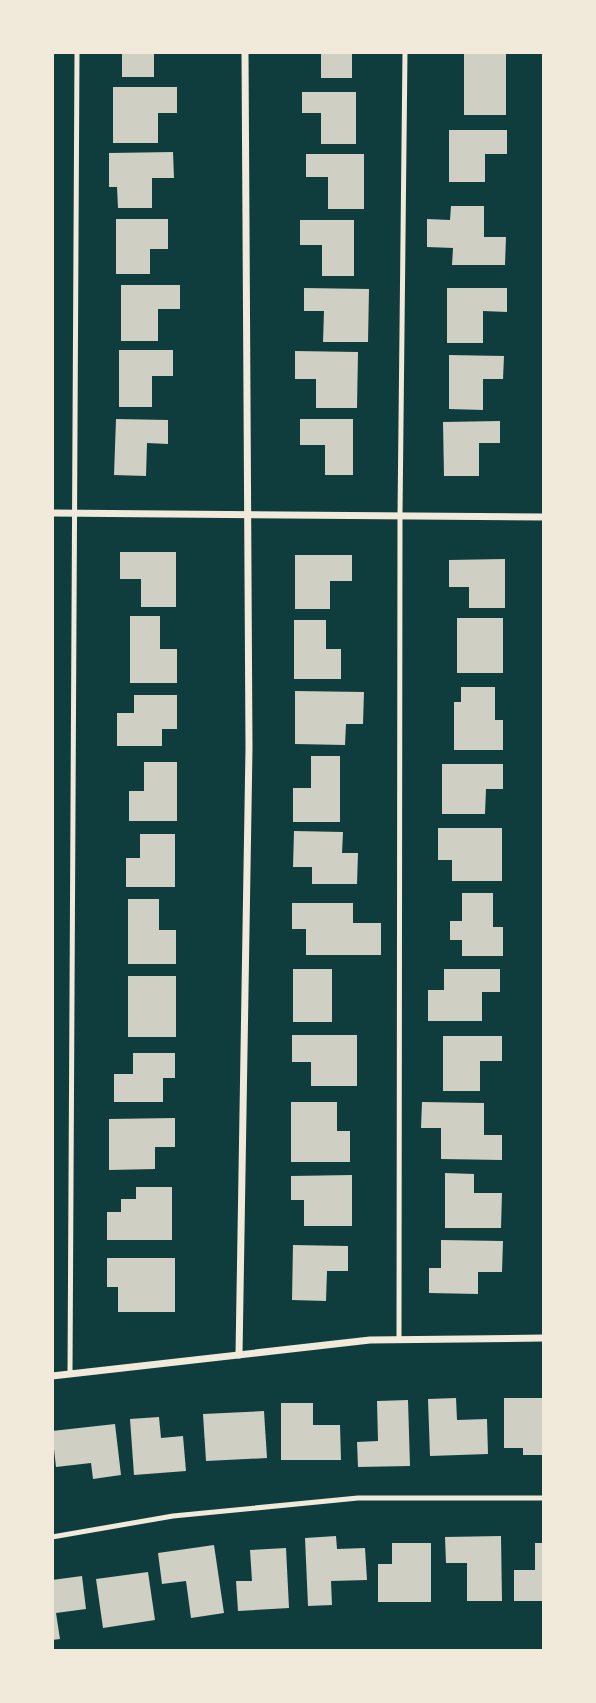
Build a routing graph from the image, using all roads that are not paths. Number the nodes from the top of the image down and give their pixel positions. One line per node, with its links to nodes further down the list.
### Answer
1 (77, 52): 5 (lane)
2 (245, 52): 6 (street)
3 (405, 52): 7 (lane)
4 (52, 513): 5 (street)
5 (73, 513): 6 (street); 12 (lane)
6 (248, 515): 7 (street); 11 (street)
7 (400, 516): 8 (street); 10 (lane)
8 (544, 517)
9 (544, 1338): 10 (street)
10 (399, 1340): 11 (street)
11 (239, 1355): 12 (street)
12 (70, 1374): 13 (street)
13 (52, 1376)
14 (544, 1498): 15 (lane)
15 (52, 1537)

